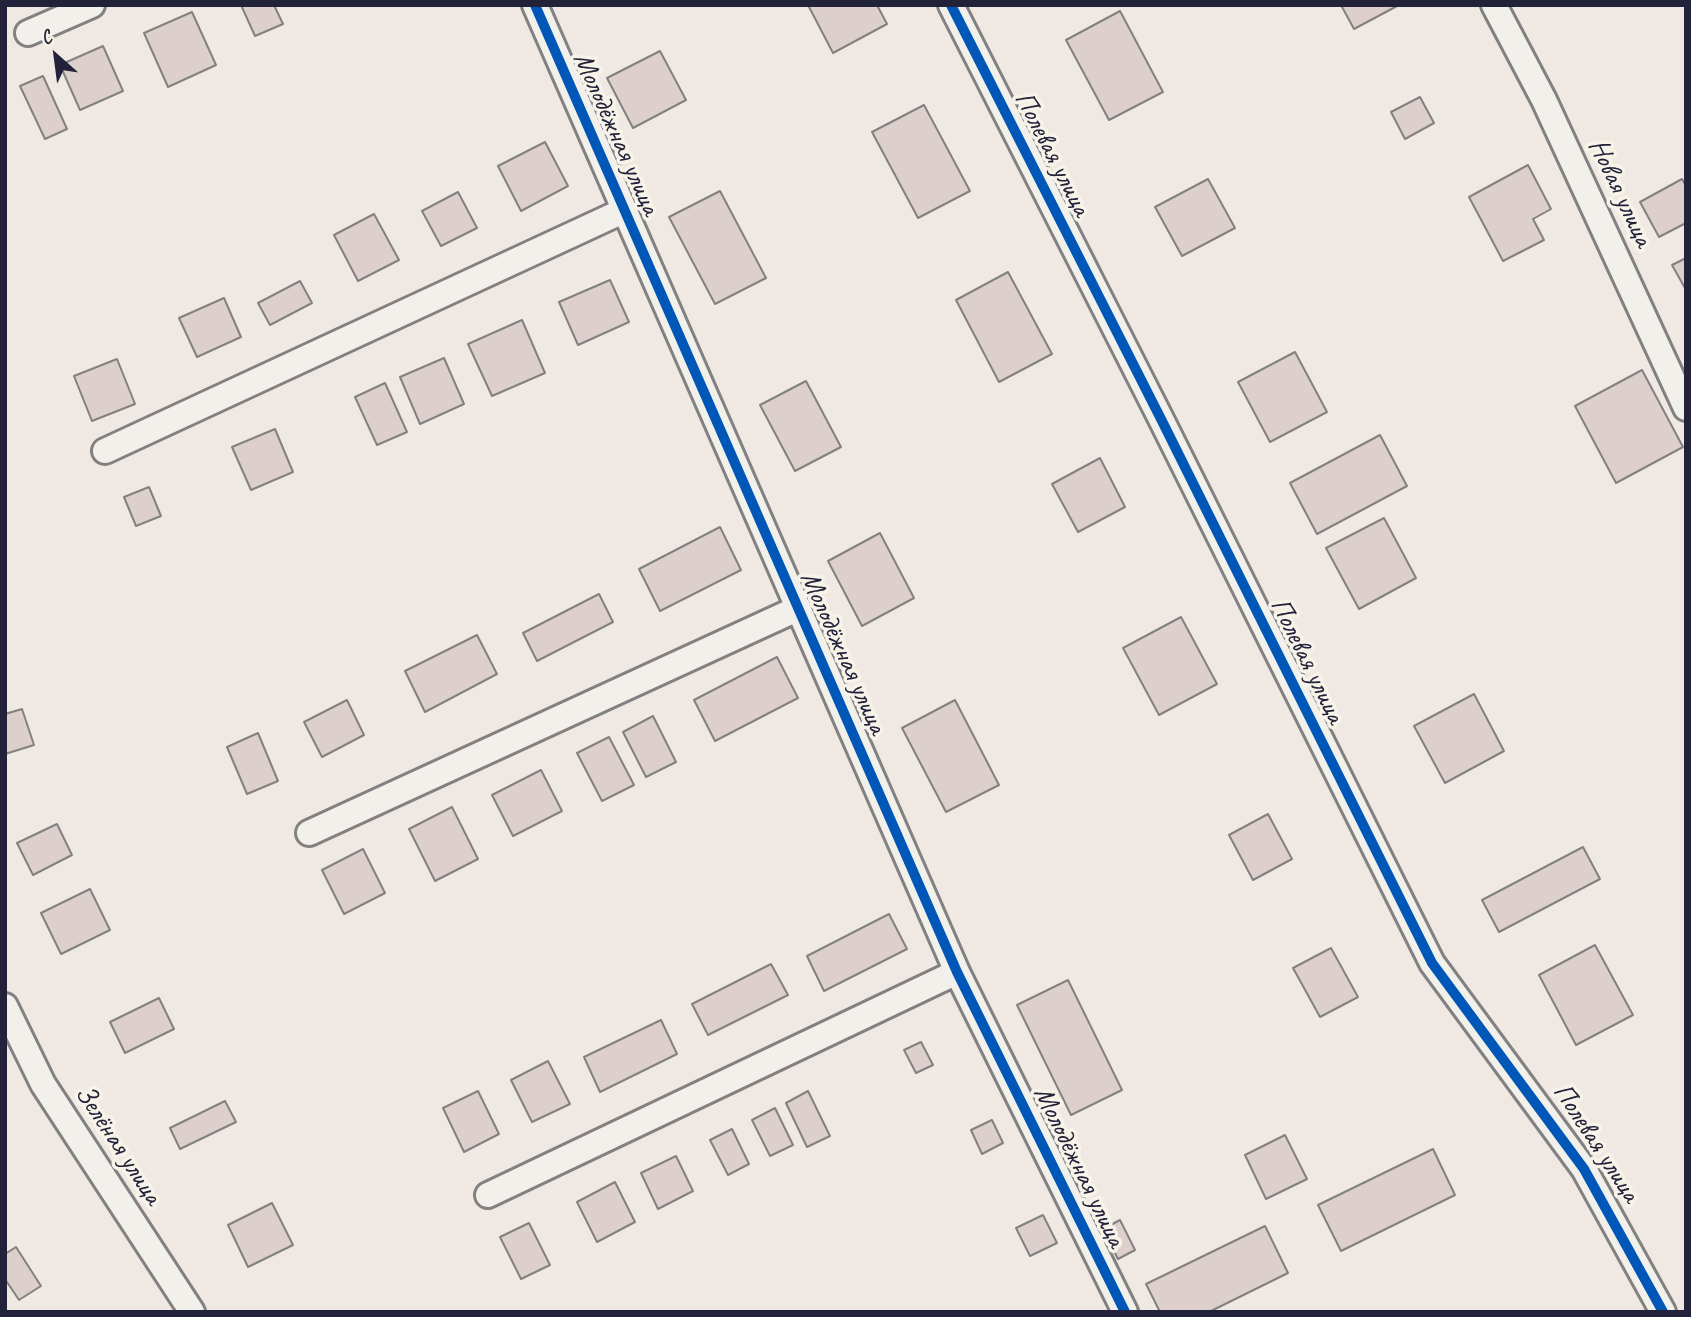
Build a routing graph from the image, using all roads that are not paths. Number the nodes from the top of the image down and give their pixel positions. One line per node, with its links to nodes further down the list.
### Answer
1 (92, 5): 5 (street)
2 (535, 5): 6 (street, Молодёжная улица)
3 (951, 5): 16 (street, Полевая улица)
4 (1494, 5): 7 (street, Новая улица)
5 (29, 33)
6 (625, 210): 8 (street); 9 (street, Молодёжная улица)
7 (1686, 408)
8 (104, 451)
9 (799, 608): 10 (street); 11 (street, Молодёжная улица)
10 (309, 833)
11 (957, 972): 13 (street); 15 (street, Молодёжная улица)
12 (5, 1006): 14 (street, Зелёная улица)
13 (488, 1195)
14 (192, 1312)
15 (1125, 1312)
16 (1663, 1312)

